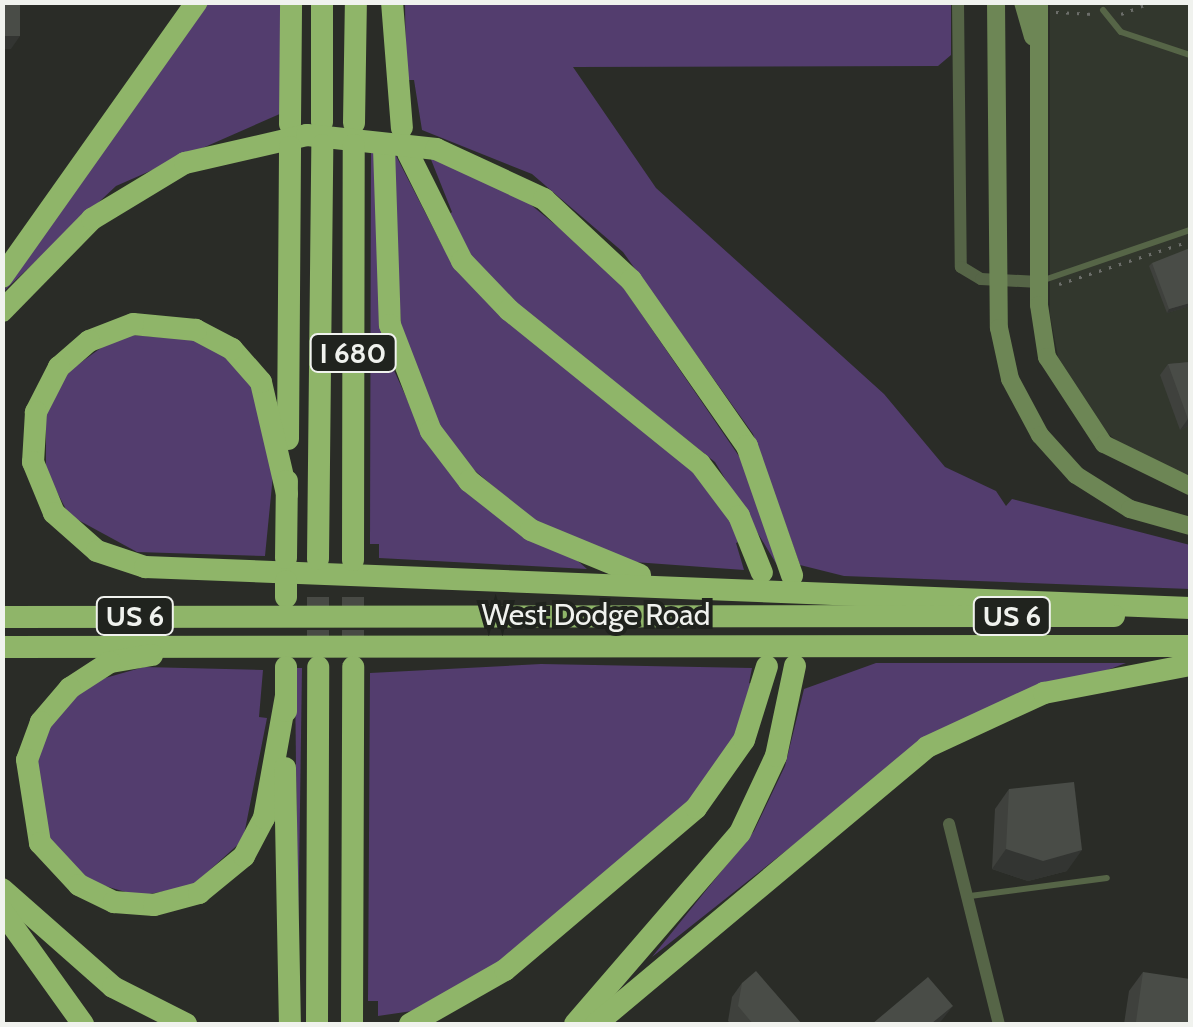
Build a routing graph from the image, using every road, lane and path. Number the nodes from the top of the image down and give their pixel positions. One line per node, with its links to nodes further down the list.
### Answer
1 (197, 2): 17 (highway)
2 (291, 2): 23 (highway)
3 (322, 2): 28 (highway, I 680)
4 (356, 2): 29 (highway, I 680)
5 (389, 2): 30 (highway)
6 (958, 2): 18 (street)
7 (996, 2): 18 (main road)
8 (1023, 2): 13 (main road)
9 (1152, 2): 11 (path)
10 (1045, 7): 11 (path); 13 (main road)
11 (1105, 13): 12 (lane)
12 (1190, 55)
13 (1040, 61): 19 (main road)
14 (408, 153): 25 (highway)
15 (1190, 230): 19 (lane)
16 (1190, 241): 20 (path)
17 (2, 277)
18 (999, 280): 19 (street); 24 (main road)
19 (1038, 282): 22 (main road)
20 (1059, 288)
21 (2, 311): 26 (highway)
22 (1190, 486)
23 (287, 494): 27 (highway); 30 (highway)
24 (1190, 526)
25 (762, 574)
26 (792, 575)
27 (286, 579)
28 (318, 579)
29 (353, 580)
30 (712, 586): 31 (highway)
31 (1190, 608)
32 (1190, 616): 33 (highway, West Dodge Road / US 6)
33 (8, 617)
34 (210, 644): 35 (highway, West Dodge Road / US 6); 36 (highway, West Dodge Road / US 6); 43 (highway)
35 (1190, 646)
36 (2, 647)
37 (1190, 665): 56 (highway)
38 (767, 666): 49 (highway)
39 (795, 666): 55 (highway)
40 (286, 667): 43 (highway)
41 (318, 667): 53 (highway)
42 (353, 667): 54 (highway)
43 (286, 696): 52 (highway)
44 (949, 824): 47 (street)
45 (1107, 878): 47 (lane)
46 (2, 889): 51 (highway)
47 (967, 896): 57 (street)
48 (2, 911): 50 (highway)
49 (417, 1022)
50 (83, 1024)
51 (186, 1024)
52 (290, 1024)
53 (317, 1024)
54 (352, 1024)
55 (575, 1024)
56 (596, 1024)
57 (999, 1024)

